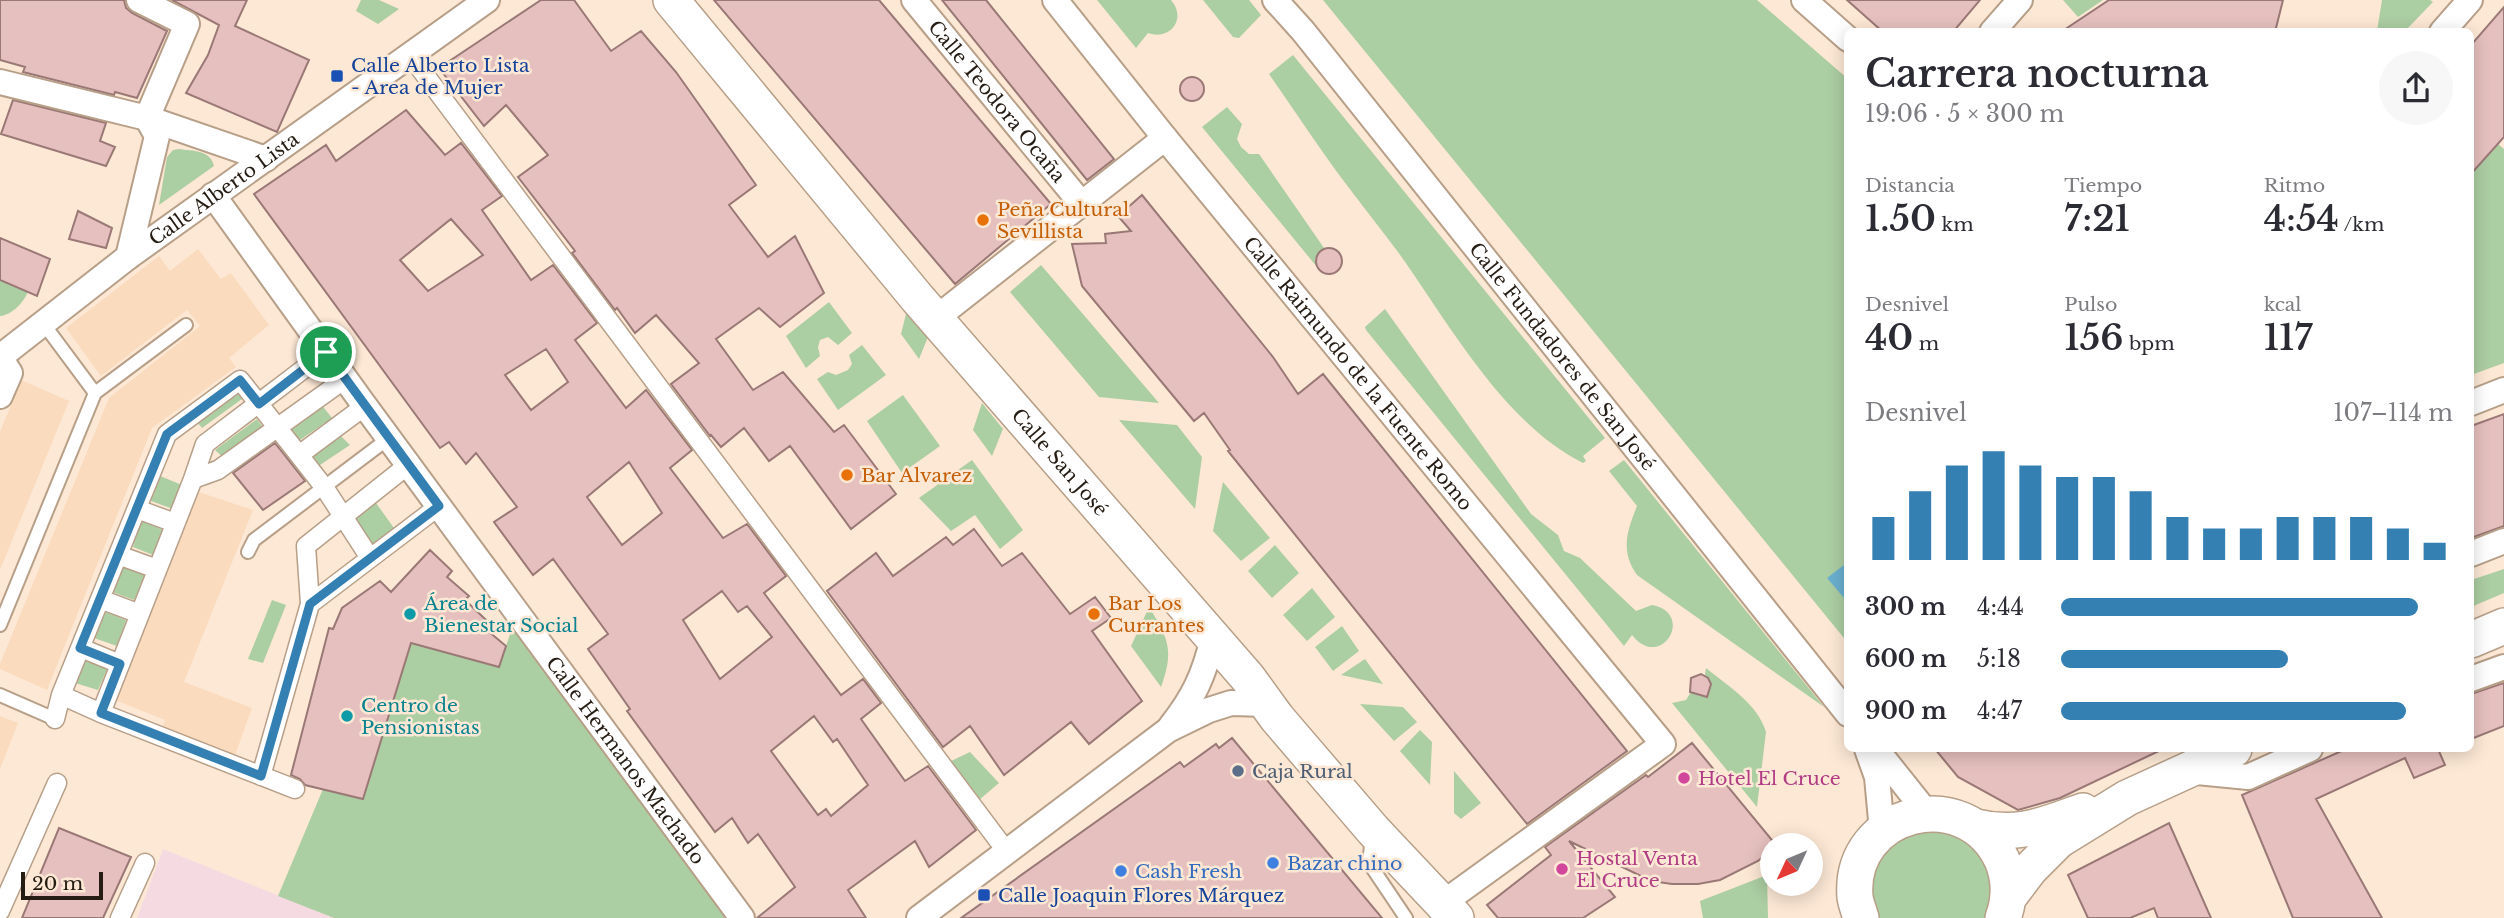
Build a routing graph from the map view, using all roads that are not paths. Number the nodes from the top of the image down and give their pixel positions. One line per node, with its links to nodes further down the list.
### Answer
1 (139, 0): 15 (street)
2 (487, 0): 13 (street, Calle Alberto Lista)
3 (671, 0): 21 (main road, Calle San José)
4 (914, 0): 19 (street, Calle Teodora Ocaña)
5 (1055, 0): 16 (street, Calle Raimundo de la Fuente Romo)
6 (1275, 0): 62 (street, Calle Fundadores de San José)
7 (1804, 0): 12 (street)
8 (2020, 0): 10 (street)
9 (2470, 0): 11 (street)
10 (1996, 28)
11 (2446, 28)
12 (1844, 35)
13 (410, 55): 17 (street, Calle Alberto Lista); 79 (street)
14 (0, 82): 15 (street)
15 (147, 118): 17 (street); 20 (street)
16 (1165, 138): 19 (street); 81 (street, Calle Raimundo de la Fuente Romo)
17 (266, 159): 18 (street, Calle Alberto Lista)
18 (213, 195): 20 (street, Calle Alberto Lista); 24 (street, Calle Hermanos Machado)
19 (1081, 203): 21 (street)
20 (128, 257): 22 (street, Calle Alberto Lista)
21 (935, 319): 53 (main road, Calle San José)
22 (43, 323): 27 (lane); 28 (street, Calle Alberto Lista)
23 (186, 326): 27 (lane)
24 (326, 352): 25 (street, Calle Hermanos Machado); 30 (street)
25 (345, 379): 31 (street, Calle Hermanos Machado); 32 (street)
26 (2504, 390): 29 (street)
27 (95, 393): 51 (lane)
28 (0, 396)
29 (2474, 401)
30 (259, 404): 32 (street); 36 (street); 39 (street)
31 (365, 406): 33 (street, Calle Hermanos Machado); 34 (street)
32 (278, 428): 34 (street); 36 (street)
33 (389, 438): 35 (street, Calle Hermanos Machado); 37 (lane)
34 (299, 455): 37 (street)
35 (408, 465): 38 (street, Calle Hermanos Machado); 40 (street)
36 (193, 479): 41 (street)
37 (324, 487): 40 (street); 43 (lane)
38 (439, 506): 46 (street); 86 (street, Calle Hermanos Machado)
39 (136, 509): 41 (street); 45 (street)
40 (342, 517): 46 (street); 49 (street)
41 (176, 523): 47 (street)
42 (2504, 541): 44 (street)
43 (248, 552)
44 (2474, 553)
45 (118, 555): 47 (street); 48 (street)
46 (370, 558): 49 (street)
47 (158, 569): 50 (street)
48 (100, 599): 50 (street); 55 (street)
49 (310, 604): 71 (street)
50 (140, 614): 56 (street)
51 (0, 625)
52 (2504, 626): 54 (main road)
53 (1213, 638): 61 (main road, Calle San José); 65 (street)
54 (2474, 639)
55 (80, 648): 56 (street); 60 (street)
56 (120, 664): 63 (street)
57 (2504, 667): 58 (street)
58 (2474, 678)
59 (0, 695): 64 (lane)
60 (61, 695): 63 (street); 64 (street)
61 (1267, 704): 65 (street); 77 (main road, Calle San José)
62 (1844, 709)
63 (101, 713): 71 (street)
64 (55, 719)
65 (1168, 730): 79 (street)
66 (1868, 752): 78 (street)
67 (1878, 752): 75 (street)
68 (2227, 752): 70 (main road)
69 (2303, 752): 70 (street)
70 (2186, 771): 74 (main road)
71 (261, 776): 73 (street)
72 (57, 783): 82 (street)
73 (295, 789)
74 (2127, 798): 76 (main road); 84 (main road)
75 (1927, 813): 76 (main road); 78 (main road)
76 (1976, 827): 84 (main road)
77 (1373, 830): 81 (main road, Calle San José); 88 (lane)
78 (1882, 831): 83 (main road)
79 (1007, 852): 87 (street)
80 (145, 863): 85 (street)
81 (1450, 910)
82 (0, 911)
83 (1852, 911)
84 (2007, 911)
85 (120, 918)
86 (742, 918)
87 (919, 918)
88 (1406, 918)

